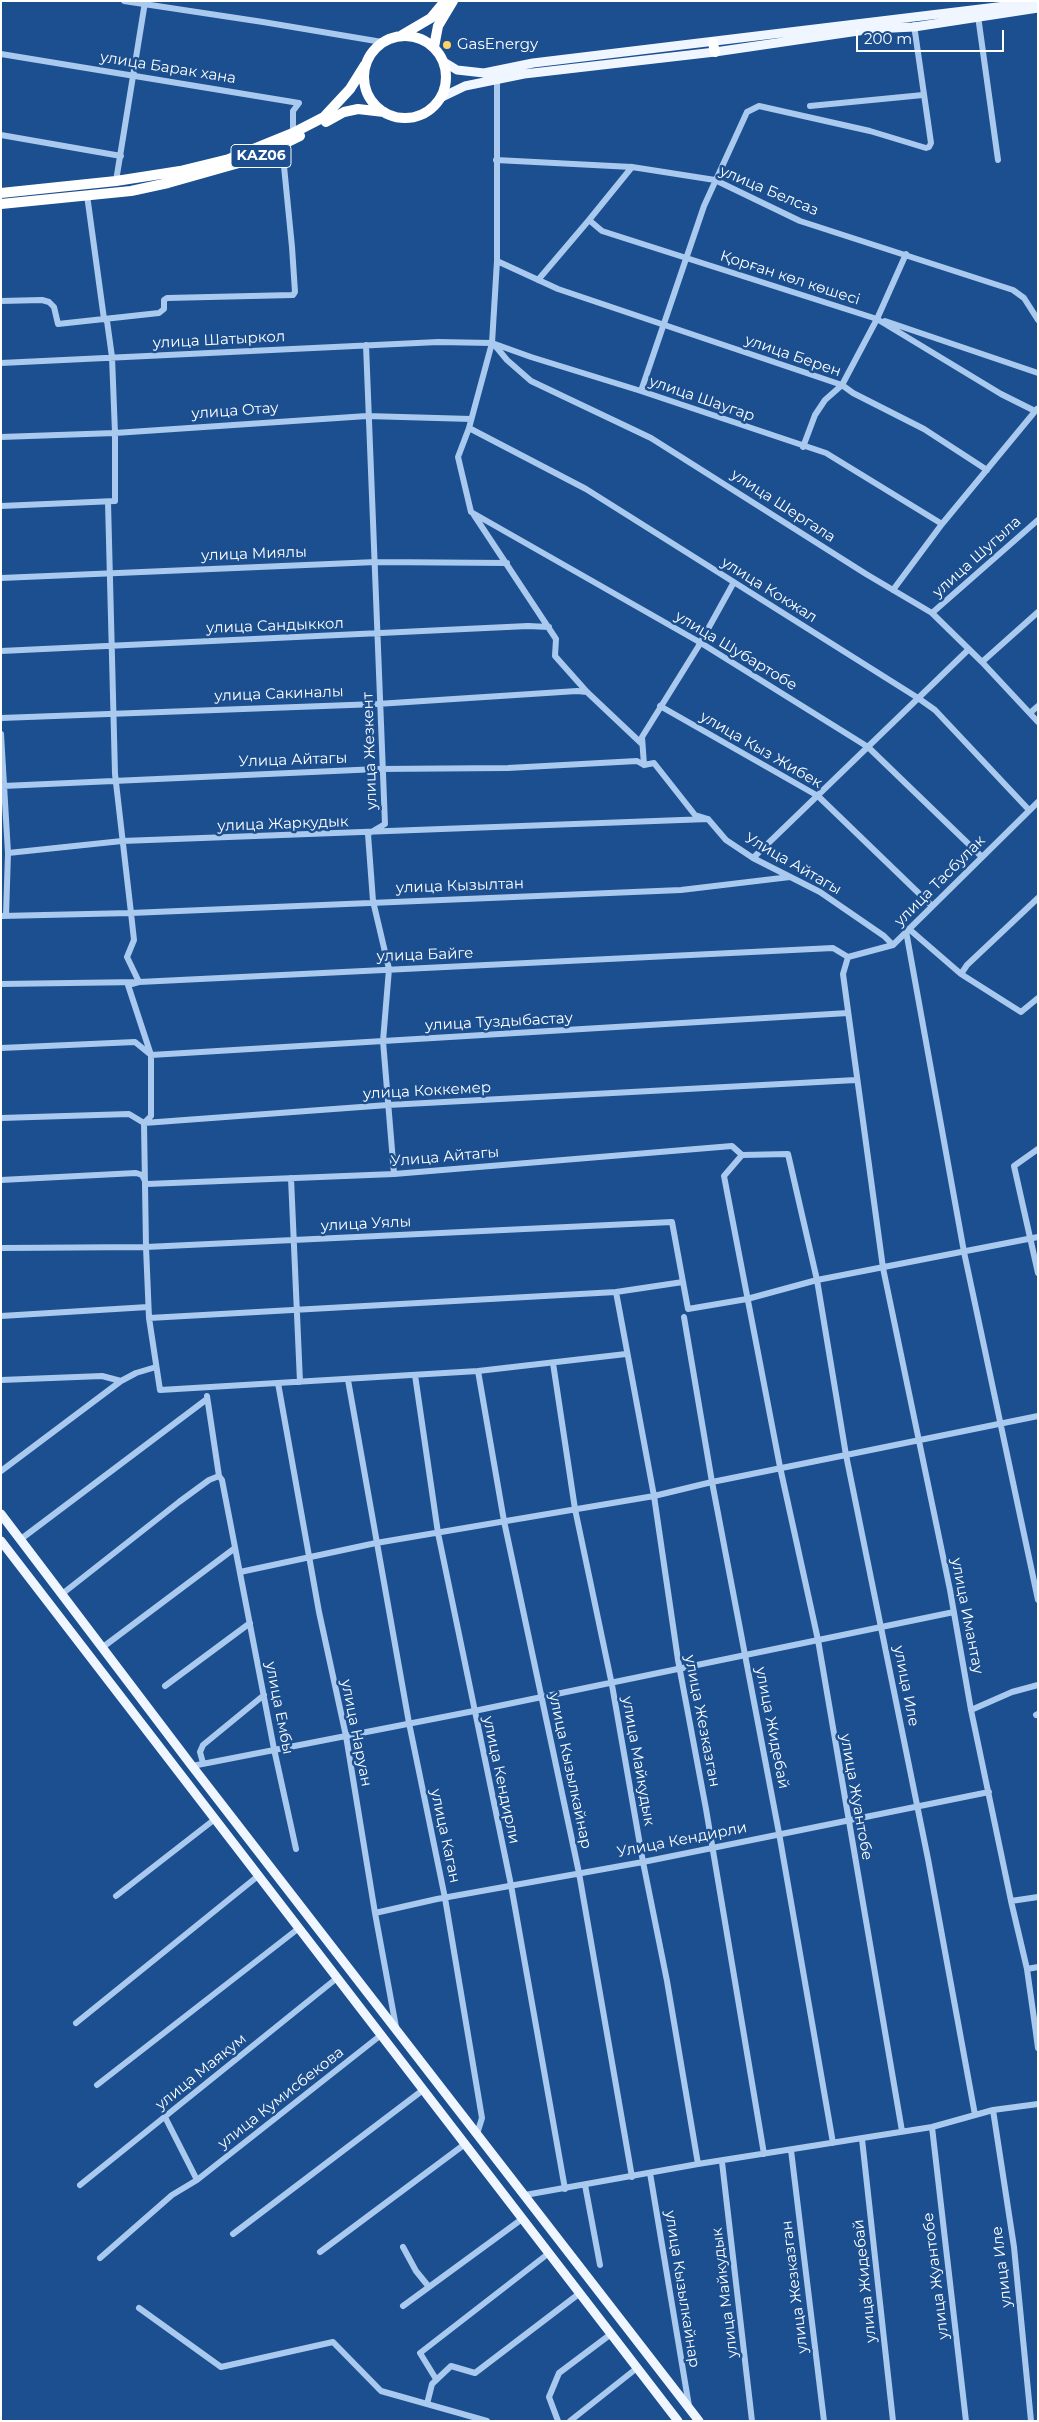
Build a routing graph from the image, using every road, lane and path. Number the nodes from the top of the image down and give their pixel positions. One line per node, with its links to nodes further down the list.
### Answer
1 (124, 1): 5 (street)
2 (445, 1): 10 (highway)
3 (453, 1): 12 (highway)
4 (1038, 2): 8 (main road)
5 (145, 3): 11 (street); 17 (street)
6 (1038, 8): 7 (main road)
7 (978, 16): 9 (main road); 28 (street)
8 (911, 17): 9 (street); 13 (main road)
9 (914, 26): 13 (main road); 19 (street)
10 (402, 35): 11 (highway); 12 (highway)
11 (382, 42): 16 (highway, KАZ06)
12 (434, 47): 15 (highway)
13 (714, 48): 15 (main road); 18 (main road)
14 (1, 54): 17 (street, улица Барак хана)
15 (444, 62): 20 (highway)
16 (365, 65): 22 (highway); 23 (highway, KАZ06)
17 (134, 75): 23 (street, улица Барак хана); 26 (street)
18 (497, 78): 20 (main road); 27 (street)
19 (923, 95): 21 (street); 30 (street)
20 (440, 98): 22 (highway, KАZ06)
21 (810, 106)
22 (384, 112): 25 (highway, KАZ06)
23 (293, 133): 31 (highway, KАZ06)
24 (1, 135): 26 (street)
25 (282, 146): 33 (highway, KАZ06); 42 (street)
26 (121, 156): 31 (street)
27 (496, 160): 29 (street, улица Белсаз); 38 (street)
28 (998, 160)
29 (632, 167): 30 (street, улица Белсаз); 35 (street)
30 (715, 180): 36 (street, улица Белсаз); 37 (street)
31 (116, 181): 32 (highway, KАZ06)
32 (1, 193)
33 (88, 195): 34 (highway, KАZ06); 42 (street)
34 (1, 204)
35 (589, 220): 37 (street, Қорған көл көшесі); 39 (street)
36 (906, 254): 41 (street); 43 (street, улица Белсаз)
37 (685, 258): 41 (street, Қорған көл көшесі); 44 (street)
38 (496, 261): 39 (street, улица Берен); 46 (street)
39 (538, 280): 44 (street, улица Берен)
40 (1, 301): 42 (street)
41 (877, 318): 50 (street); 51 (street); 53 (street, Қорған көл көшесі)
42 (104, 319): 48 (street)
43 (1038, 320)
44 (663, 324): 51 (street, улица Берен); 52 (street)
45 (438, 342): 46 (street, улица Шаугар); 47 (street, улица Шатыркол)
46 (492, 342): 52 (street, улица Шаугар); 55 (street); 71 (street, улица Шергала)
47 (366, 345): 48 (street, улица Шатыркол); 54 (street, улица Жезкент)
48 (112, 358): 49 (street, улица Шатыркол); 57 (street)
49 (1, 363)
50 (1038, 373)
51 (842, 385): 59 (street); 60 (street, улица Берен)
52 (641, 391): 59 (street, улица Шаугар)
53 (1036, 410): 60 (street)
54 (371, 416): 55 (street, улица Отау); 57 (street, улица Отау); 66 (street, улица Жезкент)
55 (471, 419): 56 (street)
56 (469, 428): 63 (street); 70 (street, улица Кокжал)
57 (115, 433): 58 (street, улица Отау); 61 (street)
58 (1, 437)
59 (803, 447): 65 (street, улица Шаугар)
60 (987, 470): 65 (street)
61 (111, 501): 62 (street); 68 (street)
62 (1, 506)
63 (471, 512): 67 (street); 76 (street, улица Шубартобе)
64 (1038, 520): 73 (street, улица Шугыла)
65 (942, 524): 71 (street)
66 (376, 562): 67 (street, улица Миялы); 68 (street, улица Миялы); 75 (street, улица Жезкент)
67 (507, 563): 74 (street)
68 (108, 573): 69 (street, улица Миялы); 77 (street)
69 (1, 578)
70 (734, 582): 76 (street); 82 (street, улица Кокжал)
71 (893, 590): 73 (street, улица Шергала)
72 (1038, 612): 80 (street)
73 (932, 613): 78 (street, улица Шергала)
74 (549, 628): 75 (street, улица Сандыккол); 81 (street)
75 (378, 635): 77 (street, улица Сандыккол); 83 (street, улица Жезкент)
76 (700, 643): 84 (street); 92 (street, улица Шубартобе)
77 (111, 646): 79 (street, улица Сандыккол); 86 (street)
78 (969, 649): 80 (street, улица Шергала); 82 (street)
79 (1, 651)
80 (982, 662): 87 (street, улица Шергала)
81 (587, 692): 83 (street, улица Сакиналы); 91 (street)
82 (918, 698): 92 (street); 99 (street, улица Кокжал)
83 (381, 703): 86 (street, улица Сакиналы); 94 (street, улица Жезкент)
84 (660, 706): 91 (street); 97 (street, улица Кыз Жибек)
85 (1038, 706): 87 (street)
86 (113, 713): 88 (street, улица Сакиналы); 95 (street)
87 (1030, 713): 89 (street, улица Шергала)
88 (1, 718)
89 (1038, 722)
90 (1, 734): 96 (street)
91 (642, 744): 93 (street)
92 (868, 747): 97 (street); 104 (street, улица Шубартобе)
93 (644, 765): 94 (street, Улица Айтагы); 100 (street, Улица Айтагы)
94 (383, 769): 95 (street, Улица Айтагы); 101 (street, улица Жезкент)
95 (116, 779): 96 (street, Улица Айтагы); 102 (street)
96 (3, 786): 103 (street)
97 (818, 796): 105 (street); 109 (street, улица Кыз Жибек)
98 (1038, 802): 99 (street, улица Тасбулак)
99 (1029, 810): 104 (street, улица Тасбулак)
100 (708, 819): 101 (street, улица Жаркудык); 105 (street, Улица Айтагы)
101 (368, 834): 102 (street, улица Жаркудык); 108 (street)
102 (122, 842): 103 (street, улица Жаркудык); 110 (street)
103 (8, 853): 111 (street)
104 (982, 857): 109 (street, улица Тасбулак)
105 (753, 858): 106 (street, Улица Айтагы)
106 (790, 877): 108 (street, улица Кызылтан); 113 (street, Улица Айтагы)
107 (1038, 898): 116 (street)
108 (373, 901): 110 (street, улица Кызылтан); 115 (street)
109 (932, 906): 112 (street, улица Тасбулак)
110 (131, 913): 111 (street, улица Кызылтан); 117 (street)
111 (4, 916)
112 (907, 930): 113 (street, улица Тасбулак); 116 (street); 139 (street)
113 (894, 945): 114 (street, улица Тасбулак)
114 (848, 957): 115 (street, улица Байге); 120 (street, улица Имантау)
115 (389, 969): 117 (street, улица Байге); 121 (street)
116 (961, 974): 119 (street)
117 (139, 982): 118 (street, улица Байге); 123 (street)
118 (1, 984)
119 (1038, 998)
120 (848, 1013): 121 (street, улица Туздыбастау); 124 (street, улица Имантау)
121 (383, 1041): 123 (street, улица Туздыбастау); 125 (street)
122 (1, 1048): 123 (street)
123 (151, 1055): 127 (street)
124 (856, 1080): 125 (street, улица Коккемер); 140 (street, улица Имантау)
125 (388, 1105): 127 (street, улица Коккемер); 130 (street)
126 (1, 1118): 127 (street, улица Коккемер)
127 (144, 1123): 133 (street)
128 (1038, 1149): 135 (street)
129 (742, 1155): 130 (street, Улица Айтагы); 142 (street, Улица Айтагы); 145 (street)
130 (394, 1174): 131 (street, Улица Айтагы)
131 (291, 1178): 133 (street, Улица Айтагы); 136 (street)
132 (1, 1180): 133 (street)
133 (146, 1184): 137 (street)
134 (1038, 1237): 135 (street)
135 (1030, 1239): 139 (street); 141 (street)
136 (293, 1240): 137 (street, улица Уялы); 143 (street, улица Уялы); 147 (street)
137 (146, 1247): 138 (street, улица Уялы); 146 (street)
138 (1, 1248)
139 (964, 1252): 140 (street); 164 (street)
140 (883, 1268): 142 (street); 165 (street, улица Имантау)
141 (1038, 1273)
142 (817, 1280): 145 (street); 166 (street, улица Иле)
143 (683, 1282): 144 (street); 145 (street)
144 (616, 1292): 147 (street); 151 (street, улица Жезказган)
145 (746, 1299): 167 (street)
146 (148, 1307): 148 (street); 150 (street)
147 (297, 1310): 150 (street); 159 (street)
148 (1, 1316)
149 (684, 1317): 170 (street, улица Жидебай)
150 (149, 1318): 153 (street)
151 (626, 1354): 152 (street); 171 (street, улица Жезказган)
152 (553, 1362): 154 (street); 172 (street, улица Майкудык)
153 (156, 1368): 158 (street); 161 (street)
154 (478, 1372): 155 (street); 174 (street, улица Кызылкайнар)
155 (415, 1376): 157 (street); 175 (street, улица Кендирли)
156 (1, 1380): 158 (street)
157 (348, 1380): 159 (street); 178 (street, улица Каган)
158 (121, 1381): 168 (street)
159 (300, 1382): 160 (street)
160 (278, 1383): 161 (street); 180 (street, улица Наруан)
161 (209, 1388): 162 (street)
162 (206, 1398): 169 (street, улица Ембы); 176 (street)
163 (1038, 1416): 164 (street)
164 (1002, 1423): 165 (street); 183 (street)
165 (919, 1440): 166 (street); 184 (street, улица Имантау)
166 (846, 1455): 167 (street); 186 (street, улица Иле)
167 (780, 1467): 170 (street); 187 (street, улица Жуантобе)
168 (1, 1472)
169 (219, 1476): 179 (street, улица Ембы); 182 (street)
170 (712, 1482): 171 (street); 189 (street, улица Жидебай)
171 (654, 1496): 172 (street); 190 (street, улица Жезказган)
172 (574, 1509): 174 (street); 191 (street, улица Майкудык)
173 (1, 1514): 176 (main road)
174 (504, 1521): 175 (street); 195 (street, улица Кызылкайнар)
175 (438, 1533): 178 (street); 197 (street, улица Кендирли)
176 (20, 1539): 182 (main road)
177 (1, 1541): 205 (main road)
178 (376, 1543): 180 (street); 198 (street, улица Каган)
179 (235, 1548): 181 (street, улица Ембы); 188 (street)
180 (309, 1559): 181 (street); 199 (street, улица Наруан)
181 (240, 1572): 185 (street, улица Ембы)
182 (62, 1594): 188 (main road)
183 (1038, 1600)
184 (954, 1612): 186 (street); 196 (street, улица Имантау)
185 (250, 1623): 193 (street); 194 (street, улица Ембы)
186 (882, 1628): 187 (street); 204 (street, улица Иле)
187 (818, 1640): 189 (street); 206 (street, улица Жуантобе)
188 (103, 1647): 202 (main road)
189 (745, 1655): 190 (street); 207 (street, улица Жидебай)
190 (679, 1669): 191 (street); 209 (street, улица Жезказган)
191 (612, 1683): 195 (street); 212 (street, улица Майкудык)
192 (1038, 1685): 196 (street)
193 (165, 1686)
194 (264, 1695): 200 (street, улица Ембы); 201 (street)
195 (541, 1697): 197 (street); 213 (street, улица Кызылкайнар)
196 (971, 1710): 203 (street, улица Имантау)
197 (474, 1711): 198 (street); 215 (street, улица Кендирли)
198 (408, 1723): 199 (street); 218 (street, улица Каган)
199 (346, 1736): 200 (street); 220 (street, улица Наруан)
200 (274, 1749): 201 (street); 210 (street, улица Ембы)
201 (203, 1763): 202 (street)
202 (192, 1766): 208 (main road)
203 (989, 1792): 204 (street, Улица Кендирли); 219 (street, улица Имантау)
204 (916, 1805): 206 (street, Улица Кендирли); 234 (street, улица Иле)
205 (215, 1819): 211 (main road); 216 (street)
206 (847, 1820): 207 (street, Улица Кендирли); 237 (street, улица Жуантобе)
207 (779, 1834): 209 (street, Улица Кендирли); 240 (street, улица Жидебай)
208 (255, 1846): 211 (main road); 226 (main road)
209 (712, 1847): 212 (street, Улица Кендирли); 243 (street, улица Жезказган)
210 (296, 1849)
211 (243, 1855): 214 (main road)
212 (643, 1862): 213 (street, Улица Кендирли); 245 (street, улица Майкудык)
213 (579, 1873): 215 (street, Улица Кендирли); 247 (street, улица Кызылкайнар)
214 (258, 1876): 221 (main road); 225 (street)
215 (511, 1886): 218 (street, Улица Кендирли); 251 (street, улица Кендирли)
216 (116, 1896)
217 (1038, 1896): 219 (street)
218 (445, 1898): 220 (street, Улица Кендирли); 238 (street, улица Каган)
219 (1011, 1901): 223 (street, улица Имантау)
220 (375, 1913): 226 (street)
221 (299, 1928): 224 (main road); 230 (street)
222 (1038, 1967): 223 (street)
223 (1027, 1969): 227 (street, улица Имантау)
224 (337, 1978): 228 (main road); 235 (street, улица Маякум)
225 (76, 2023)
226 (396, 2027): 238 (main road)
227 (1037, 2033): 229 (street, улица Имантау)
228 (381, 2035): 231 (main road); 248 (street, улица Кумисбекова)
229 (1038, 2048)
230 (97, 2085)
231 (423, 2090): 241 (main road); 254 (street)
232 (1038, 2104): 233 (street)
233 (993, 2110): 234 (street); 278 (street, улица Иле)
234 (975, 2114): 236 (street)
235 (165, 2117): 248 (street); 249 (street, улица Маякум)
236 (932, 2127): 237 (street); 277 (street, улица Жуантобе)
237 (902, 2131): 239 (street)
238 (478, 2134): 252 (main road)
239 (862, 2139): 240 (street); 276 (street, улица Жидебай)
240 (833, 2143): 242 (street)
241 (465, 2144): 253 (main road); 256 (street)
242 (791, 2150): 243 (street); 275 (street, улица Жезказган)
243 (764, 2154): 244 (street)
244 (722, 2162): 245 (street); 274 (street, улица Майкудык)
245 (698, 2164): 246 (street)
246 (650, 2173): 247 (street); 268 (street, улица Кызылкайнар)
247 (632, 2176): 250 (street)
248 (197, 2180): 258 (street, улица Кумисбекова)
249 (80, 2185)
250 (585, 2185): 251 (street); 259 (street)
251 (565, 2189): 252 (street)
252 (525, 2196): 268 (main road)
253 (522, 2218): 257 (main road); 260 (street)
254 (233, 2234)
255 (403, 2247): 260 (street)
256 (320, 2252)
257 (549, 2253): 261 (main road); 266 (street)
258 (100, 2258)
259 (600, 2265)
260 (428, 2287): 262 (street)
261 (580, 2294): 264 (main road); 266 (street)
262 (403, 2306)
263 (139, 2308): 267 (street)
264 (611, 2334): 265 (main road); 270 (street)
265 (637, 2368): 271 (street); 272 (main road)
266 (436, 2379): 267 (street)
267 (427, 2404): 269 (street)
268 (690, 2409): 273 (main road)
269 (487, 2421)
270 (558, 2421)
271 (570, 2421)
272 (678, 2421)
273 (698, 2421)
274 (752, 2421)
275 (824, 2421)
276 (893, 2421)
277 (966, 2421)
278 (1031, 2421)

